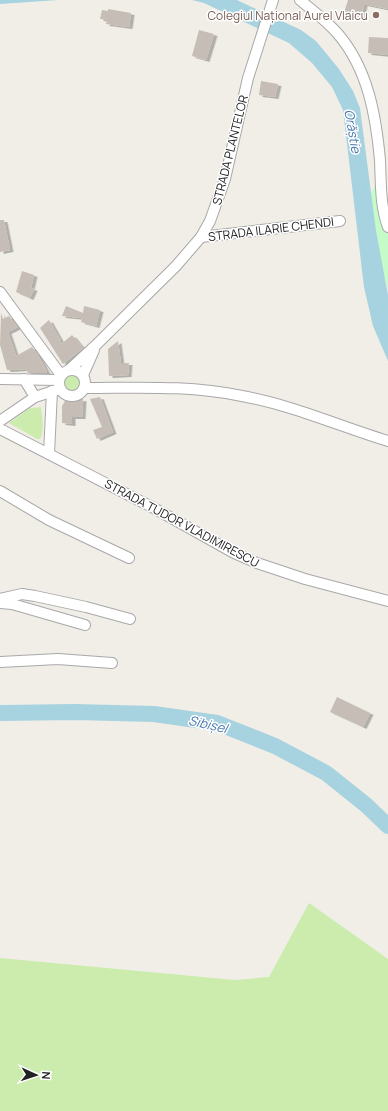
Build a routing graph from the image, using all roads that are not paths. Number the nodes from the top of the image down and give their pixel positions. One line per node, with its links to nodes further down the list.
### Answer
1 (300, 0): 4 (street)
2 (271, 4): 5 (street, STRADA PLANTELOR)
3 (340, 221): 5 (street, STRADA ILARIE CHENDI)
4 (388, 227)
5 (201, 237): 7 (street, STRADA PLANTELOR)
6 (0, 292): 11 (street)
7 (95, 346): 8 (street, STRADA PLANTELOR); 11 (street, STRADA PLANTELOR)
8 (83, 375): 11 (street); 12 (street)
9 (0, 379): 10 (street)
10 (24, 380): 11 (street); 13 (street)
11 (60, 381): 12 (street); 13 (street, STRADA PLANTELOR); 17 (street)
12 (84, 388): 16 (street)
13 (35, 397): 14 (street, STRADA PLANTELOR)
14 (0, 421)
15 (0, 429): 17 (street, STRADA TUDOR VLADIMIRESCU)
16 (388, 441)
17 (49, 454): 21 (street, STRADA TUDOR VLADIMIRESCU)
18 (0, 491): 19 (street)
19 (129, 558)
20 (0, 599): 23 (street)
21 (388, 601)
22 (0, 603): 24 (street)
23 (130, 619)
24 (85, 625)
25 (0, 662): 26 (street)
26 (112, 663)

